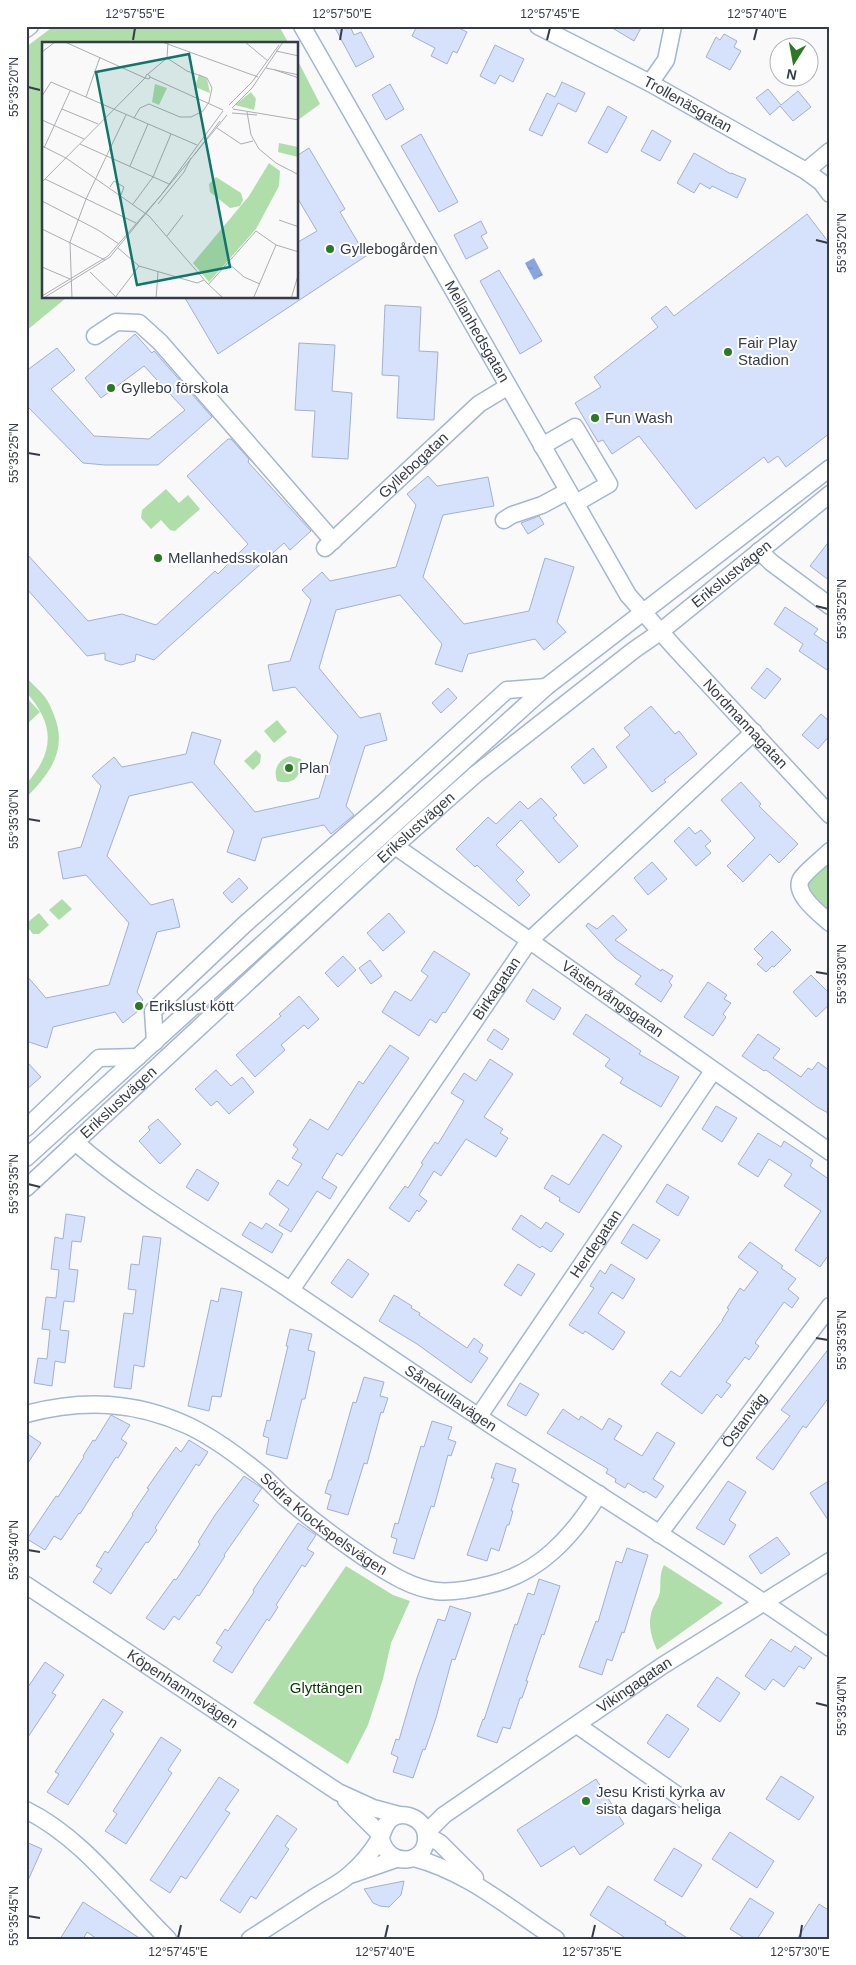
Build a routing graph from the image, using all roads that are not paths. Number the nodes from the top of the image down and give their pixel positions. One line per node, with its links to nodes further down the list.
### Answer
1 (30, 26): 5 (street)
2 (302, 26): 11 (street, Mellanhedsgatan)
3 (538, 26): 6 (street, Trollenäsgatan)
4 (673, 26): 6 (street)
5 (26, 29)
6 (650, 83): 8 (street, Trollenäsgatan)
7 (830, 151): 8 (street)
8 (806, 171): 9 (street, Trollenäsgatan)
9 (830, 194)
10 (95, 336): 11 (street, Gyllebogatan)
11 (507, 387): 12 (street, Mellanhedsgatan)
12 (542, 446): 15 (street, Mellanhedsgatan); 15 (street)
13 (830, 468): 19 (street, Erikslustvägen)
14 (830, 494): 17 (street, Erikslustvägen)
15 (572, 497): 16 (street); 19 (street, Mellanhedsgatan)
16 (504, 520)
17 (759, 551): 18 (street); 20 (street, Erikslustvägen)
18 (830, 606)
19 (642, 611): 20 (street, Mellanhedsgatan); 21 (street, Erikslustvägen)
20 (660, 632): 22 (street, Nordmannagatan); 24 (street, Erikslustvägen)
21 (546, 688): 28 (street, Erikslustvägen); 28 (street, Erikslustvägen)
22 (754, 732): 23 (street, Nordmannagatan); 27 (street, Birkagatan)
23 (830, 815)
24 (395, 846): 27 (street, Västervångsgatan); 32 (street, Erikslustvägen)
25 (830, 851): 26 (street)
26 (830, 923)
27 (529, 941): 30 (street, Västervångsgatan); 36 (street, Birkagatan)
28 (155, 1042): 29 (street, Erikslustvägen)
29 (138, 1057): 31 (street, Erikslustvägen); 34 (street, Erikslustvägen)
30 (713, 1072): 33 (street, Västervångsgatan); 39 (street, Herdegatan)
31 (26, 1128)
32 (75, 1142): 35 (street, Erikslustvägen); 36 (street, Sånekullavägen)
33 (830, 1152)
34 (26, 1158)
35 (26, 1188)
36 (291, 1290): 39 (street, Sånekullavägen)
37 (830, 1306): 41 (street, Östanväg)
38 (26, 1414): 40 (street, Södra Klockspelsvägen)
39 (479, 1416): 40 (street, Sånekullavägen)
40 (599, 1494): 41 (street, Sånekullavägen)
41 (659, 1534): 44 (street, Sånekullavägen)
42 (830, 1561): 44 (street, Vikingagatan)
43 (26, 1585): 47 (street, Köpenhamnsvägen)
44 (763, 1601): 45 (street, Sånekullavägen); 46 (street, Vikingagatan)
45 (830, 1648)
46 (577, 1725): 48 (street); 50 (street, Vikingagatan)
47 (338, 1792): 51 (street, Köpenhamnsvägen); 53 (street, Köpenhamnsvägen)
48 (690, 1804)
49 (26, 1810): 60 (street)
50 (444, 1815): 51 (street, Vikingagatan); 52 (street, Vikingagatan)
51 (407, 1816): 52 (street); 53 (street)
52 (426, 1834): 54 (street); 57 (street)
53 (381, 1837): 55 (street); 56 (street)
54 (414, 1858): 55 (street); 57 (street)
55 (396, 1859): 56 (street)
56 (349, 1876): 58 (street)
57 (485, 1889): 59 (street)
58 (268, 1934): 61 (street)
59 (539, 1934): 62 (street)
60 (168, 1939)
61 (250, 1939)
62 (556, 1939)

